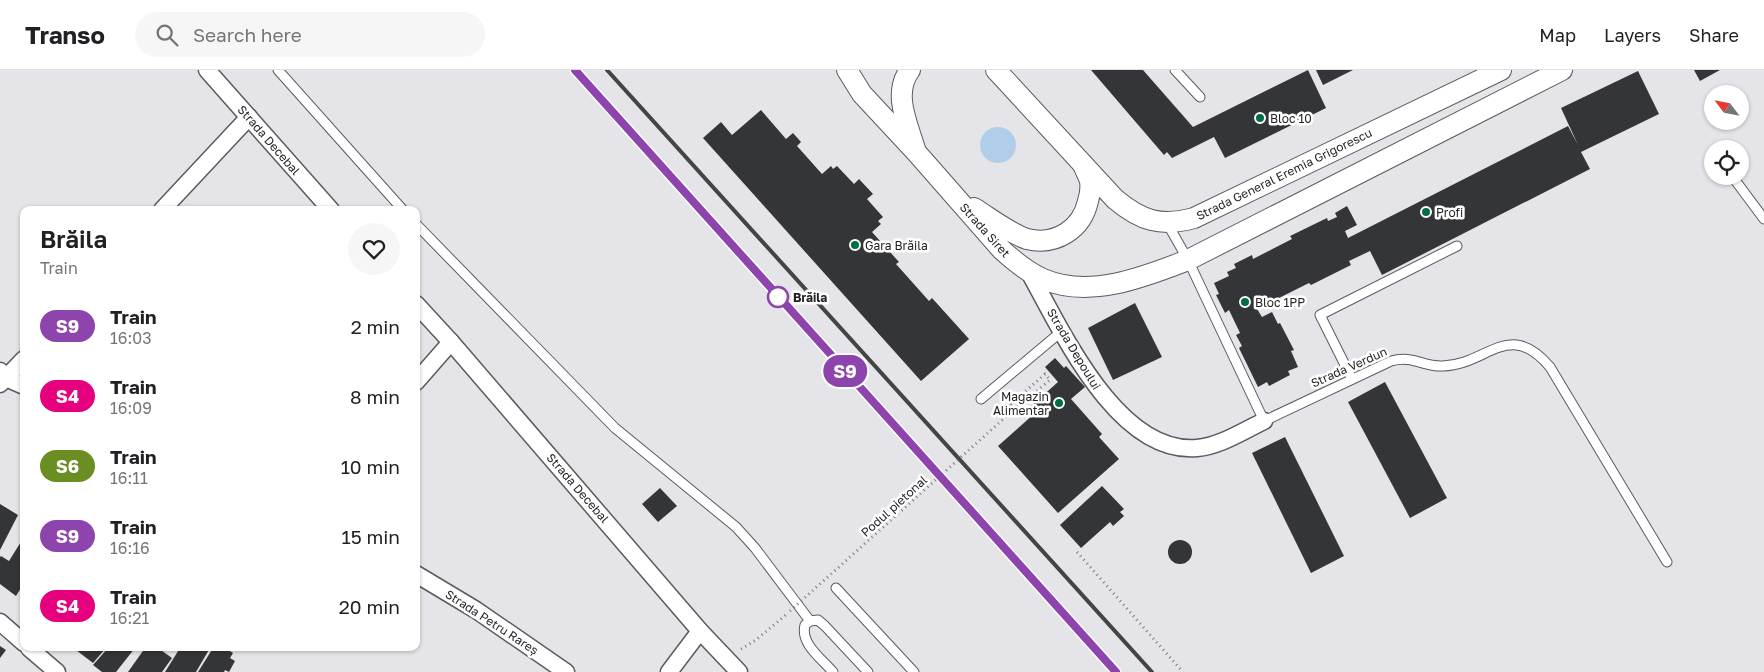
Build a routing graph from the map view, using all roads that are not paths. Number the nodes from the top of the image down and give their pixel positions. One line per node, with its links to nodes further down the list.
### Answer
1 (207, 70): 10 (street, Strada Decebal)
2 (278, 70): 17 (lane)
3 (847, 70): 11 (street, Strada Siret)
4 (910, 70): 11 (street, Strada Siret)
5 (996, 70): 12 (street, Strada General Eremia Grigorescu)
6 (1175, 70): 9 (lane)
7 (1501, 70): 19 (street, Strada General Eremia Grigorescu)
8 (1562, 70): 22 (street)
9 (1200, 97)
10 (249, 117): 15 (street); 16 (street, Strada Decebal)
11 (916, 152): 14 (street, Strada Siret)
12 (1084, 165): 14 (street, Strada Siret); 19 (street, Strada General Eremia Grigorescu)
13 (1739, 185): 18 (lane)
14 (956, 197): 23 (street, Strada Siret)
15 (166, 206)
16 (327, 206)
17 (396, 206)
18 (1764, 219)
19 (1166, 223): 22 (lane)
20 (420, 228): 37 (lane)
21 (1457, 246): 30 (lane)
22 (1188, 260): 23 (street, Strada Siret); 33 (lane)
23 (1029, 272): 25 (street, Strada Depoului)
24 (420, 308): 26 (street, Strada Decebal)
25 (1062, 331): 32 (lane); 33 (street, Strada Depoului)
26 (451, 342): 28 (street); 39 (street, Strada Decebal)
27 (20, 362): 29 (street)
28 (420, 377)
29 (2, 378): 31 (street)
30 (1352, 379): 33 (lane, Strada Verdun); 34 (lane, Strada Verdun)
31 (20, 385)
32 (981, 400)
33 (1264, 421)
34 (1667, 562)
35 (420, 576): 43 (street, Strada Petru Rareș)
36 (836, 588): 48 (lane)
37 (810, 621): 46 (lane); 47 (lane)
38 (0, 622): 40 (street)
39 (700, 631): 44 (street); 45 (street, Strada Decebal)
40 (20, 640)
41 (32, 651): 42 (street)
42 (57, 672)
43 (566, 672)
44 (669, 672)
45 (739, 672)
46 (833, 672)
47 (868, 672)
48 (914, 672)

